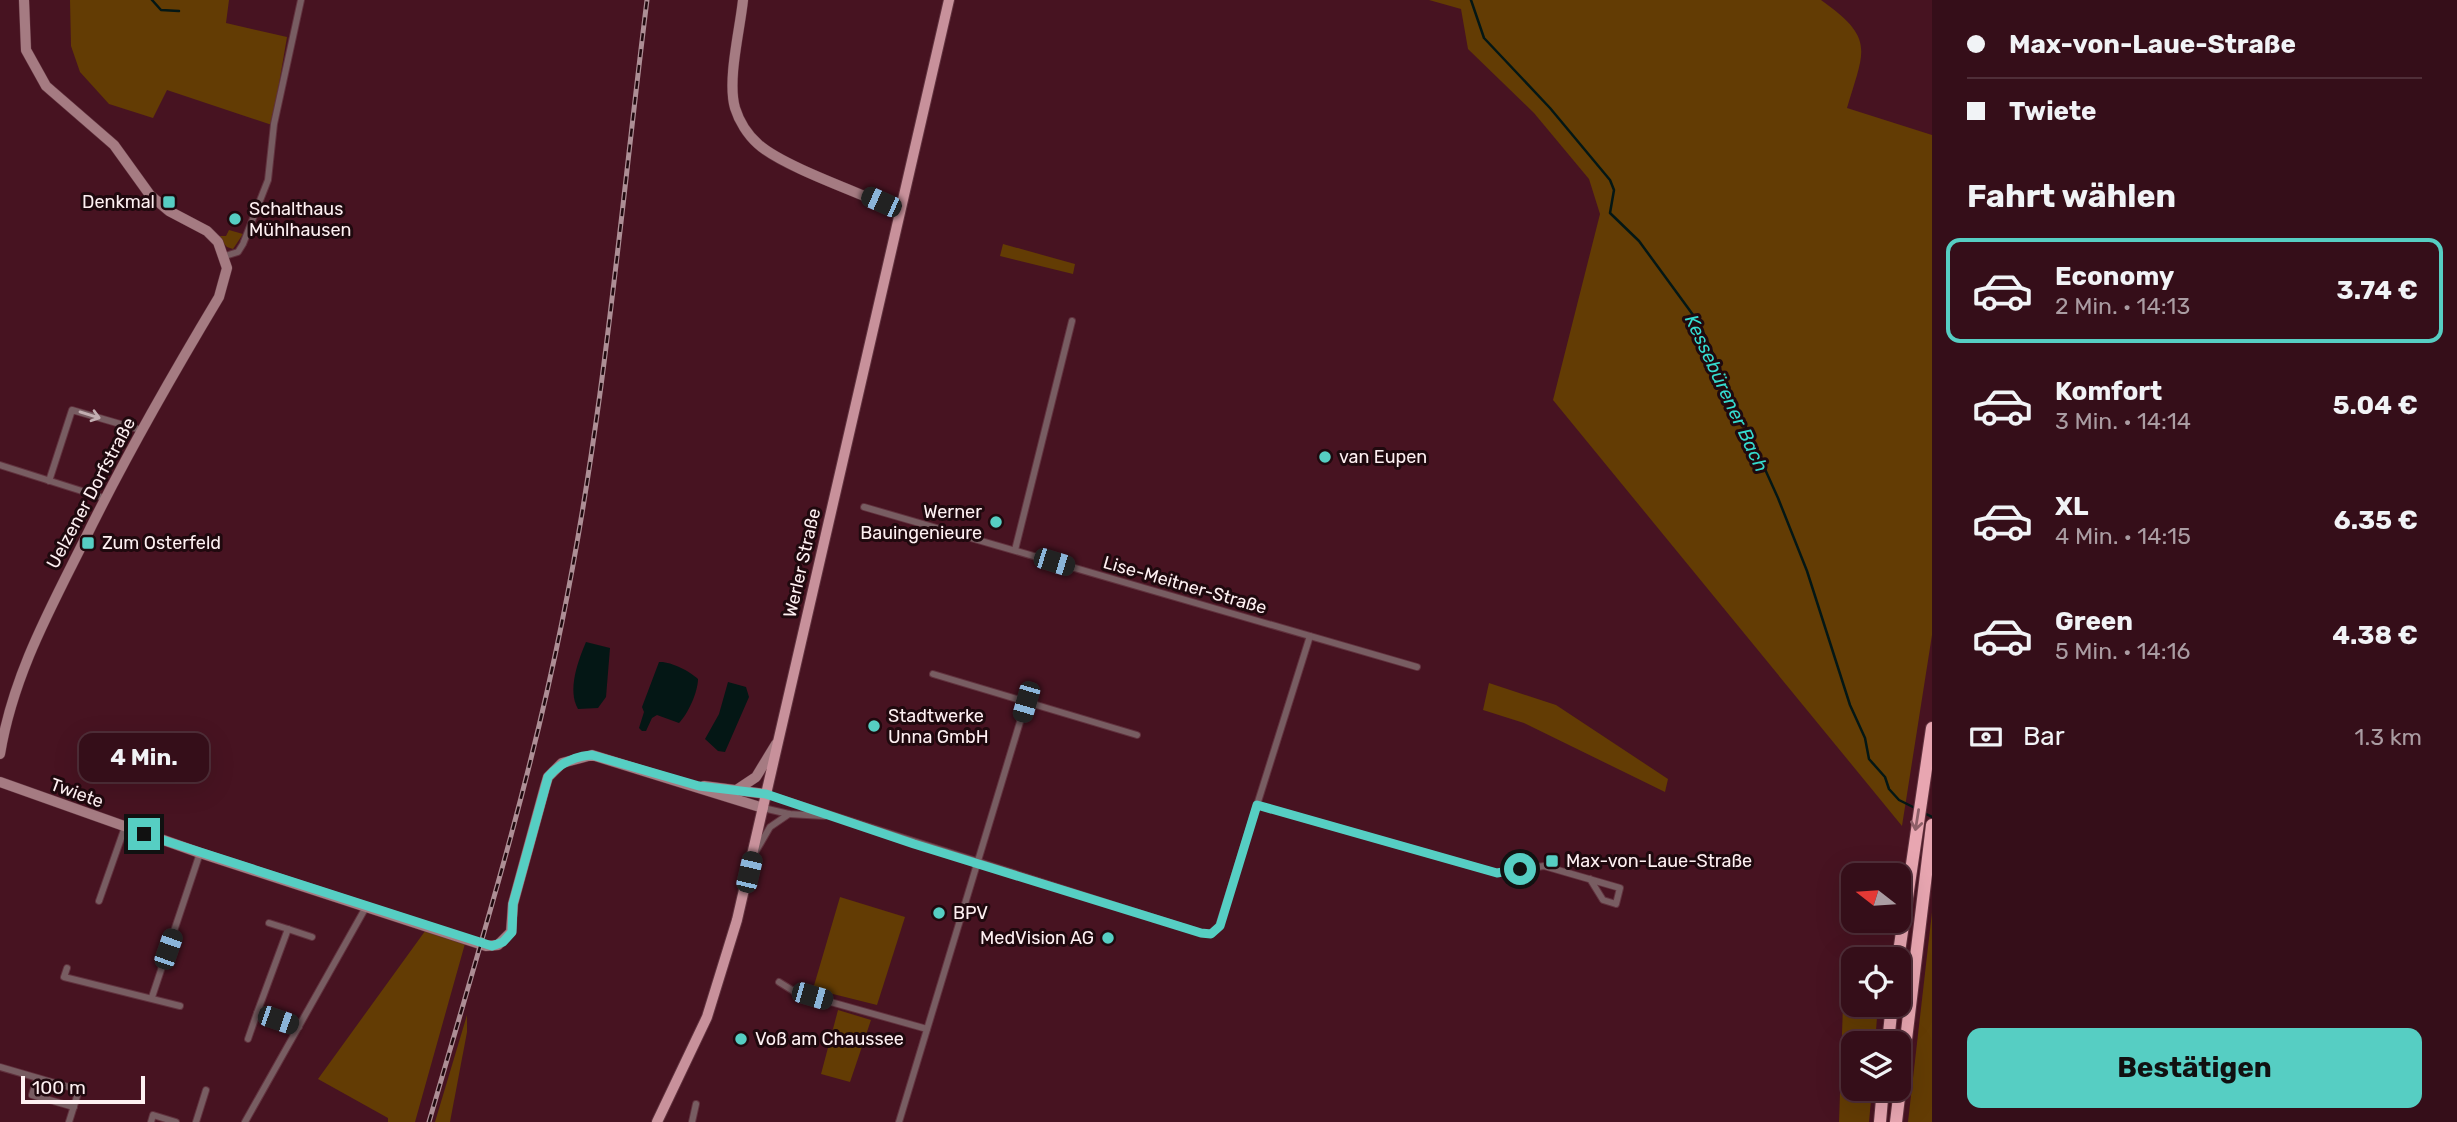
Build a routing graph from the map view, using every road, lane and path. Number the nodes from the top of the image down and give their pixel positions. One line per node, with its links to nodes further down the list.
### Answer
1 (24, 0): 6 (street)
2 (301, 0): 6 (street)
3 (743, 0): 5 (street)
4 (949, 0): 5 (main road, Werler Straße)
5 (900, 211): 20 (main road, Werler Straße)
6 (225, 256): 8 (street, Uelzener Dorfstraße)
7 (1072, 321): 13 (street)
8 (141, 430): 10 (street, one-way to 8); 11 (street, Uelzener Dorfstraße)
9 (0, 466): 10 (street)
10 (49, 481): 11 (street)
11 (104, 498): 21 (street, Uelzener Dorfstraße)
12 (864, 508): 13 (street, Lise-Meitner-Straße)
13 (1015, 550): 14 (street, Lise-Meitner-Straße)
14 (1310, 636): 15 (street, Lise-Meitner-Straße); 26 (street)
15 (1417, 667)
16 (933, 674): 17 (street)
17 (1026, 702): 19 (street); 34 (street)
18 (1932, 728): 41 (highway, one-way to 41)
19 (1137, 735)
20 (778, 741): 24 (street); 25 (main road, Werler Straße)
21 (0, 754)
22 (0, 782): 31 (street, Twiete)
23 (699, 786): 24 (street, Twiete); 27 (street, Twiete); 37 (street, Twiete)
24 (738, 789): 25 (street, Twiete)
25 (766, 794): 27 (main road, Werler Straße); 29 (street)
26 (1257, 805): 34 (street); 35 (street)
27 (763, 808): 28 (street); 33 (main road, Werler Straße)
28 (789, 814): 29 (street); 33 (street)
29 (826, 816): 34 (street)
30 (1932, 825): 65 (highway)
31 (125, 827): 32 (street, Twiete); 36 (street)
32 (200, 853): 37 (street, Twiete); 44 (street)
33 (753, 855): 61 (main road, Werler Straße)
34 (979, 864): 48 (street)
35 (1590, 879): 35 (street)
36 (99, 901)
37 (366, 907): 47 (street)
38 (269, 923): 39 (street)
39 (288, 929): 40 (street); 46 (street)
40 (312, 937)
41 (1900, 947)
42 (67, 968): 44 (street)
43 (779, 982): 48 (street)
44 (152, 997): 45 (street)
45 (180, 1006)
46 (257, 1013): 47 (street); 49 (street)
47 (299, 1027): 60 (street)
48 (927, 1029): 63 (street)
49 (248, 1039)
50 (0, 1067): 51 (street)
51 (37, 1078): 55 (street); 55 (street)
52 (206, 1090): 59 (street)
53 (1882, 1101): 64 (highway)
54 (696, 1104): 62 (street)
55 (74, 1107): 56 (street)
56 (69, 1122)
57 (151, 1122): 58 (street)
58 (176, 1122)
59 (196, 1122)
60 (245, 1122)
61 (657, 1122)
62 (692, 1122)
63 (898, 1122)
64 (1880, 1122)
65 (1896, 1122)

